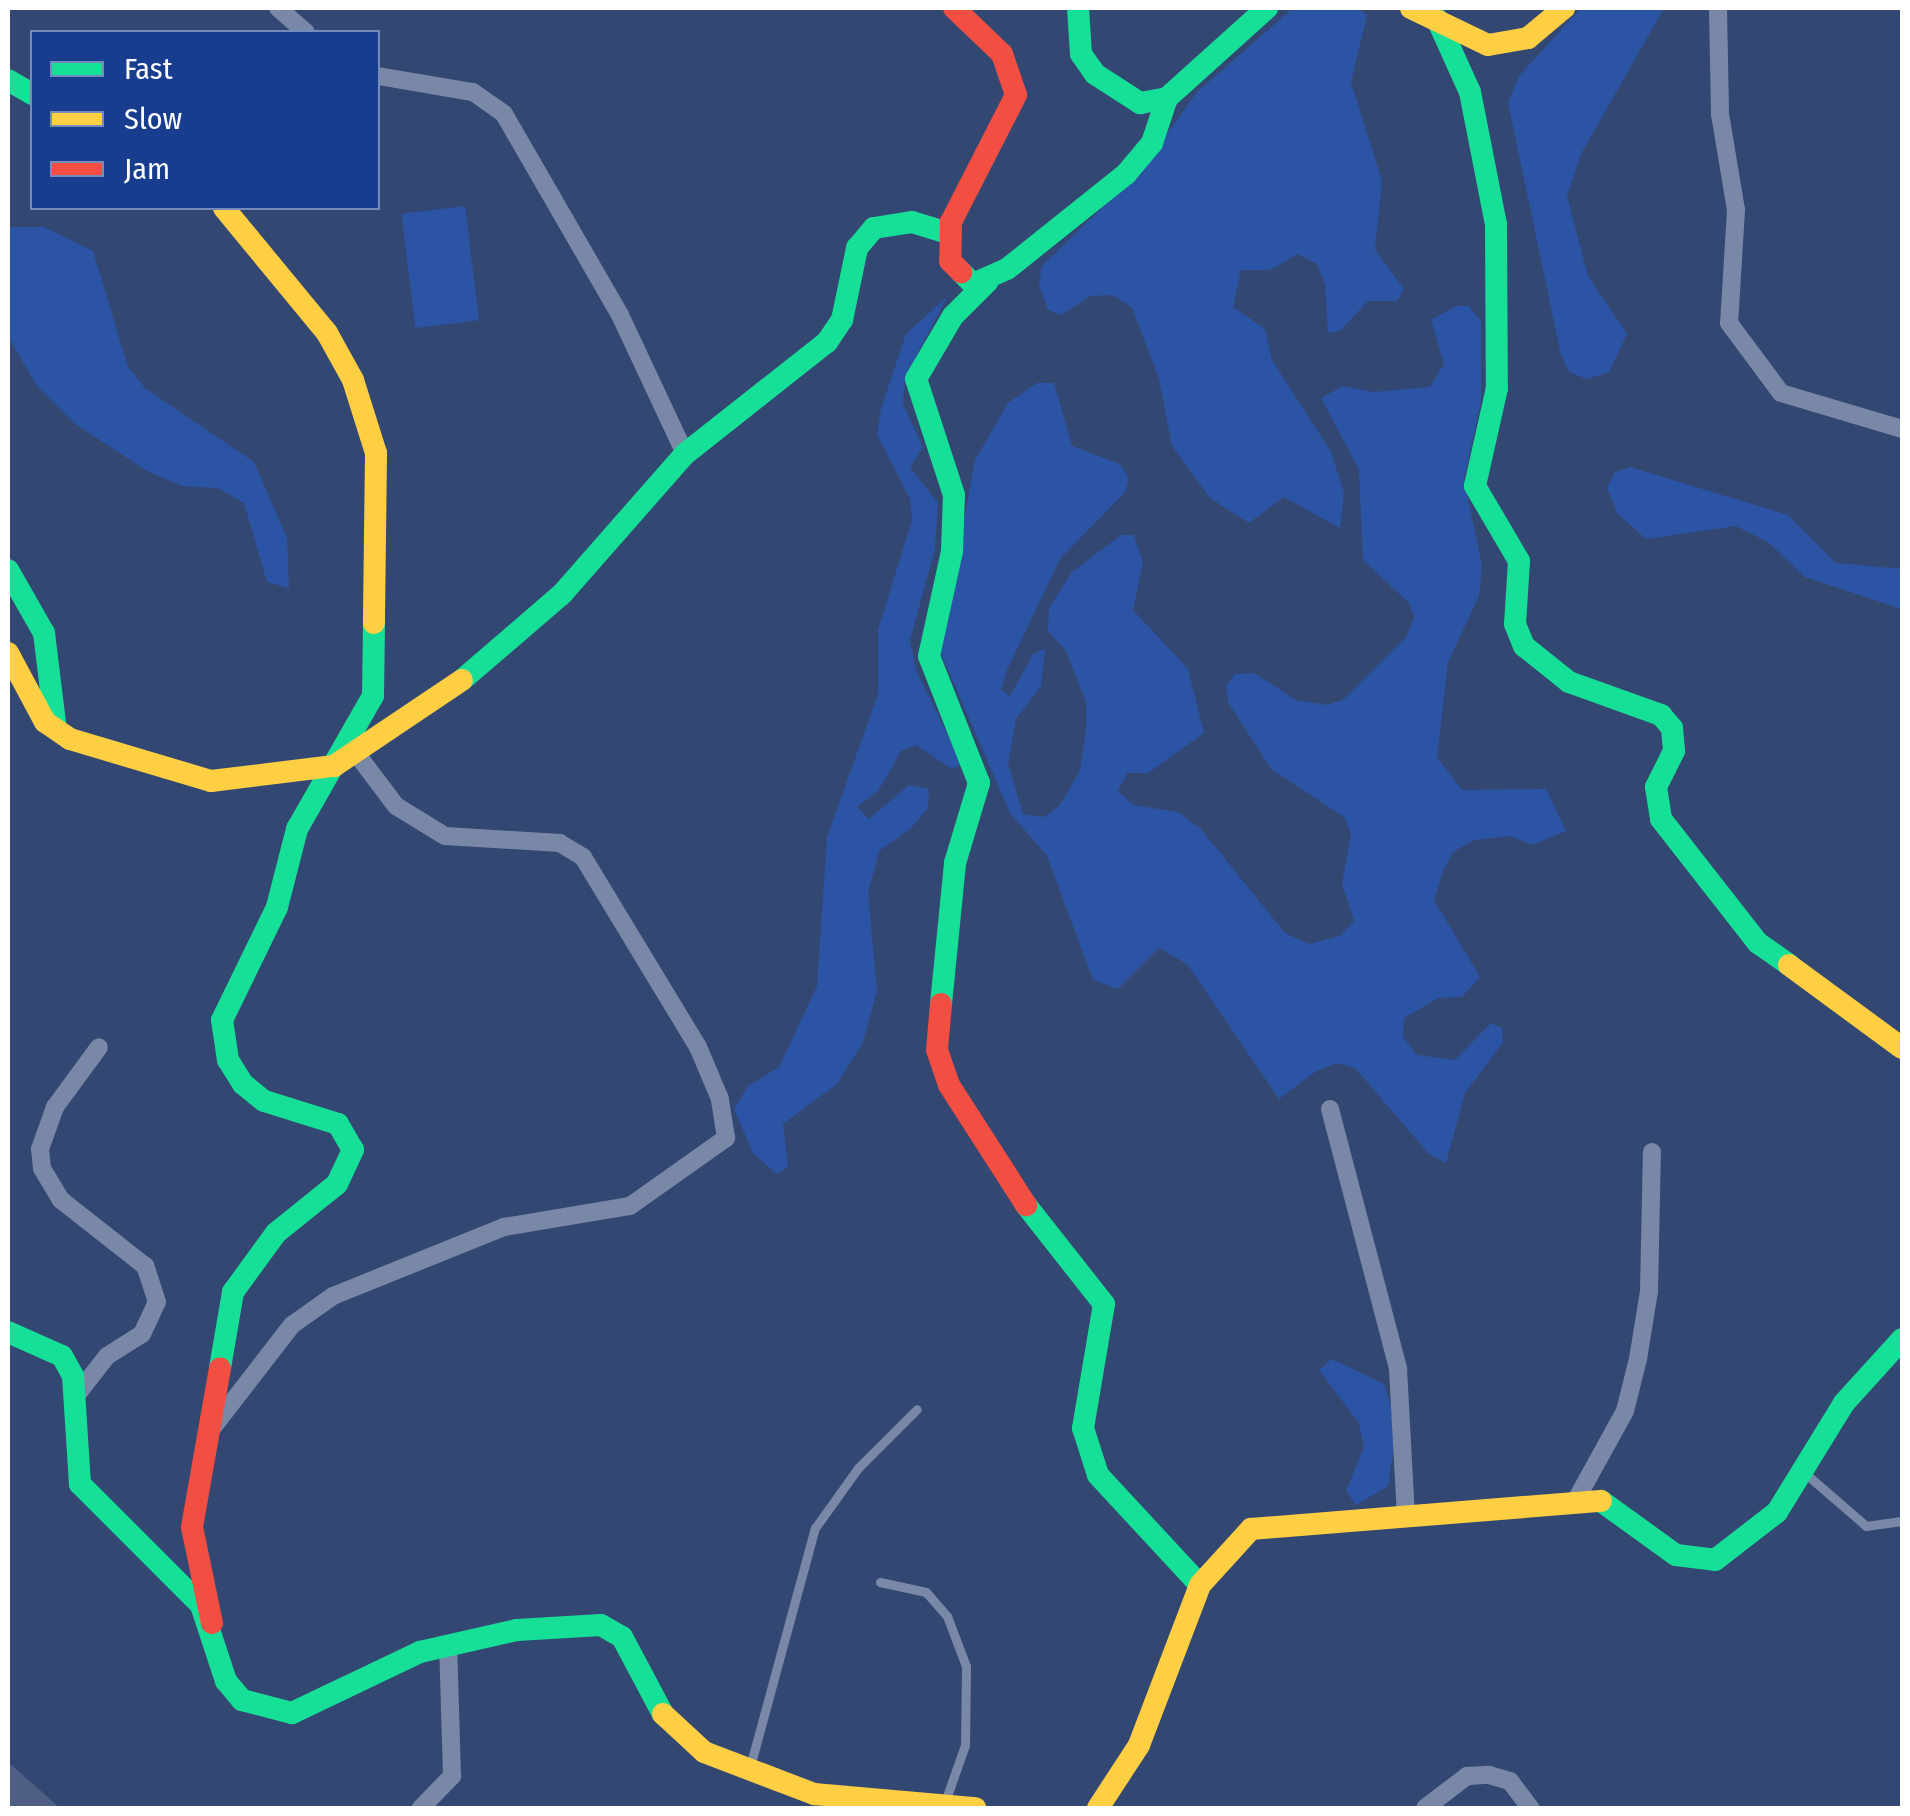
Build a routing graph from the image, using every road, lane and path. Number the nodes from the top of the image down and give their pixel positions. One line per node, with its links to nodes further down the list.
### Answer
1 (278, 8): 9 (street)
2 (954, 8): 15 (main road)
3 (1078, 8): 13 (main road)
4 (1267, 8): 13 (main road)
5 (1411, 8): 8 (main road)
6 (1564, 8): 8 (main road)
7 (1718, 8): 17 (street)
8 (1437, 20): 25 (main road)
9 (304, 30)
10 (380, 76): 18 (street)
11 (8, 80): 12 (main road)
12 (30, 93)
13 (1166, 98): 16 (main road)
14 (226, 210): 23 (main road)
15 (949, 233): 16 (main road); 18 (main road)
16 (988, 280): 38 (main road)
17 (1902, 429)
18 (685, 454): 22 (main road)
19 (8, 570): 21 (main road)
20 (8, 654): 21 (main road)
21 (56, 732): 23 (main road)
22 (356, 753): 23 (main road); 32 (street)
23 (334, 766): 32 (main road)
24 (99, 1047): 30 (street)
25 (1902, 1048)
26 (1330, 1109): 35 (street)
27 (1652, 1152): 34 (street)
28 (8, 1332): 30 (main road)
29 (1902, 1339): 33 (main road)
30 (74, 1398): 39 (main road)
31 (917, 1409): 41 (lane)
32 (204, 1439): 39 (main road)
33 (1805, 1473): 34 (main road); 36 (lane)
34 (1576, 1498): 35 (main road)
35 (1406, 1515): 38 (main road)
36 (1902, 1521)
37 (880, 1582): 42 (lane)
38 (1200, 1585): 45 (main road)
39 (213, 1627): 40 (main road)
40 (448, 1645): 41 (main road); 43 (street)
41 (749, 1771): 42 (main road)
42 (945, 1802): 44 (main road)
43 (421, 1808)
44 (975, 1808)
45 (1098, 1808)
46 (1425, 1808): 47 (street)
47 (1530, 1808)

